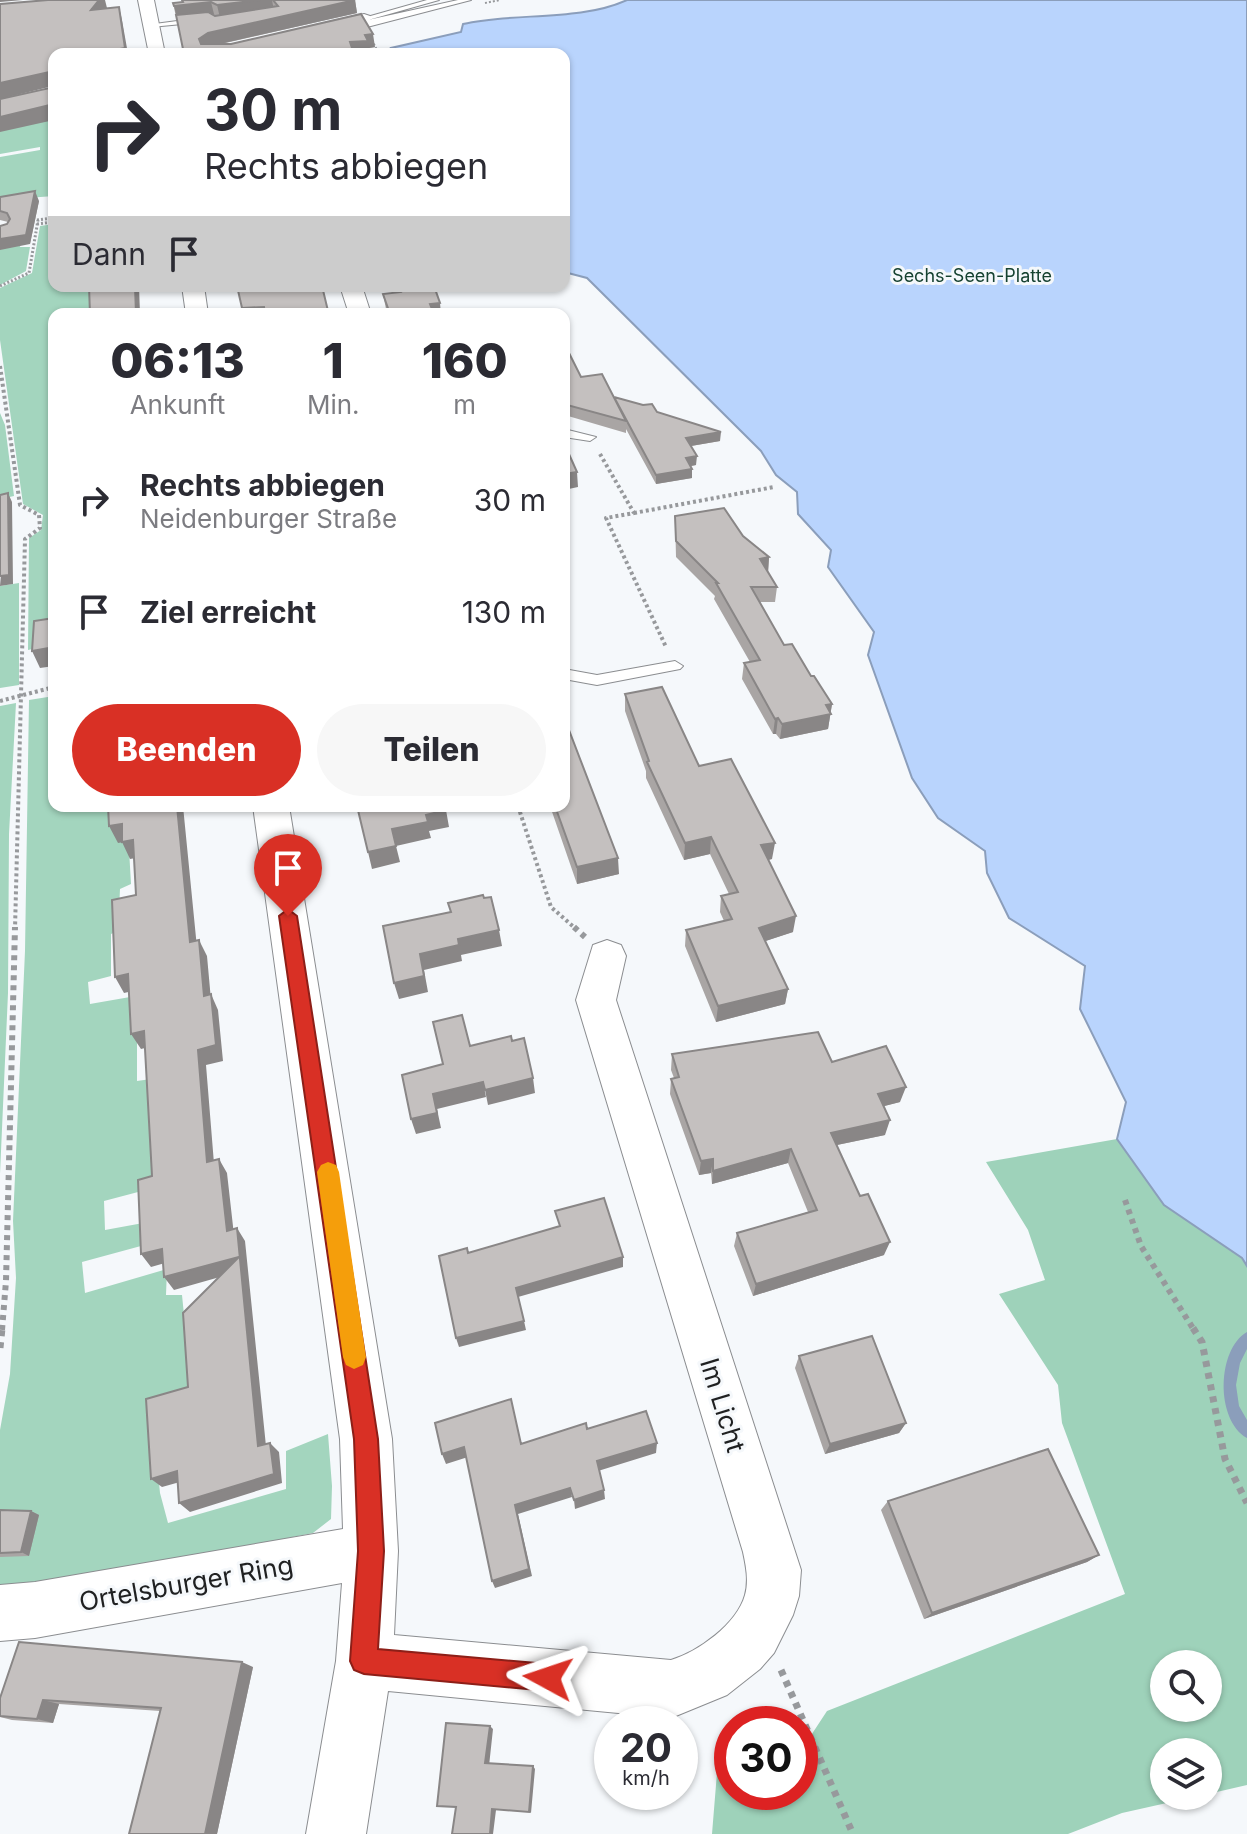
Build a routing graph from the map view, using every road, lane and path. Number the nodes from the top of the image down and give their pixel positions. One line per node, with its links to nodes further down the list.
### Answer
1 (146, 0): 8 (street)
2 (435, 0): 7 (lane)
3 (467, 0): 7 (lane)
4 (500, 0): 5 (path)
5 (490, 2)
6 (214, 19): 8 (lane)
7 (365, 22): 10 (street); 11 (street)
8 (151, 25): 9 (street)
9 (156, 48)
10 (241, 48)
11 (266, 48)
12 (48, 221): 13 (path)
13 (38, 222): 14 (path); 15 (path)
14 (23, 226)
15 (0, 286)
16 (0, 366): 24 (path)
17 (570, 431): 18 (lane)
18 (590, 437): 20 (path)
19 (774, 487): 20 (path)
20 (634, 513): 21 (path)
21 (675, 666): 22 (lane)
22 (570, 675)
23 (48, 689): 24 (path)
24 (22, 697): 25 (path); 30 (path)
25 (0, 701)
26 (272, 812): 32 (street)
27 (520, 812): 28 (path)
28 (607, 956): 34 (street, Im Licht)
29 (1125, 1200): 31 (path)
30 (0, 1348)
31 (1247, 1503)
32 (371, 1551): 33 (street, Ortelsburger Ring); 35 (street)
33 (0, 1613)
34 (761, 1622): 35 (street, Im Licht); 37 (path)
35 (364, 1661): 36 (street)
36 (336, 1834)
37 (853, 1834)

